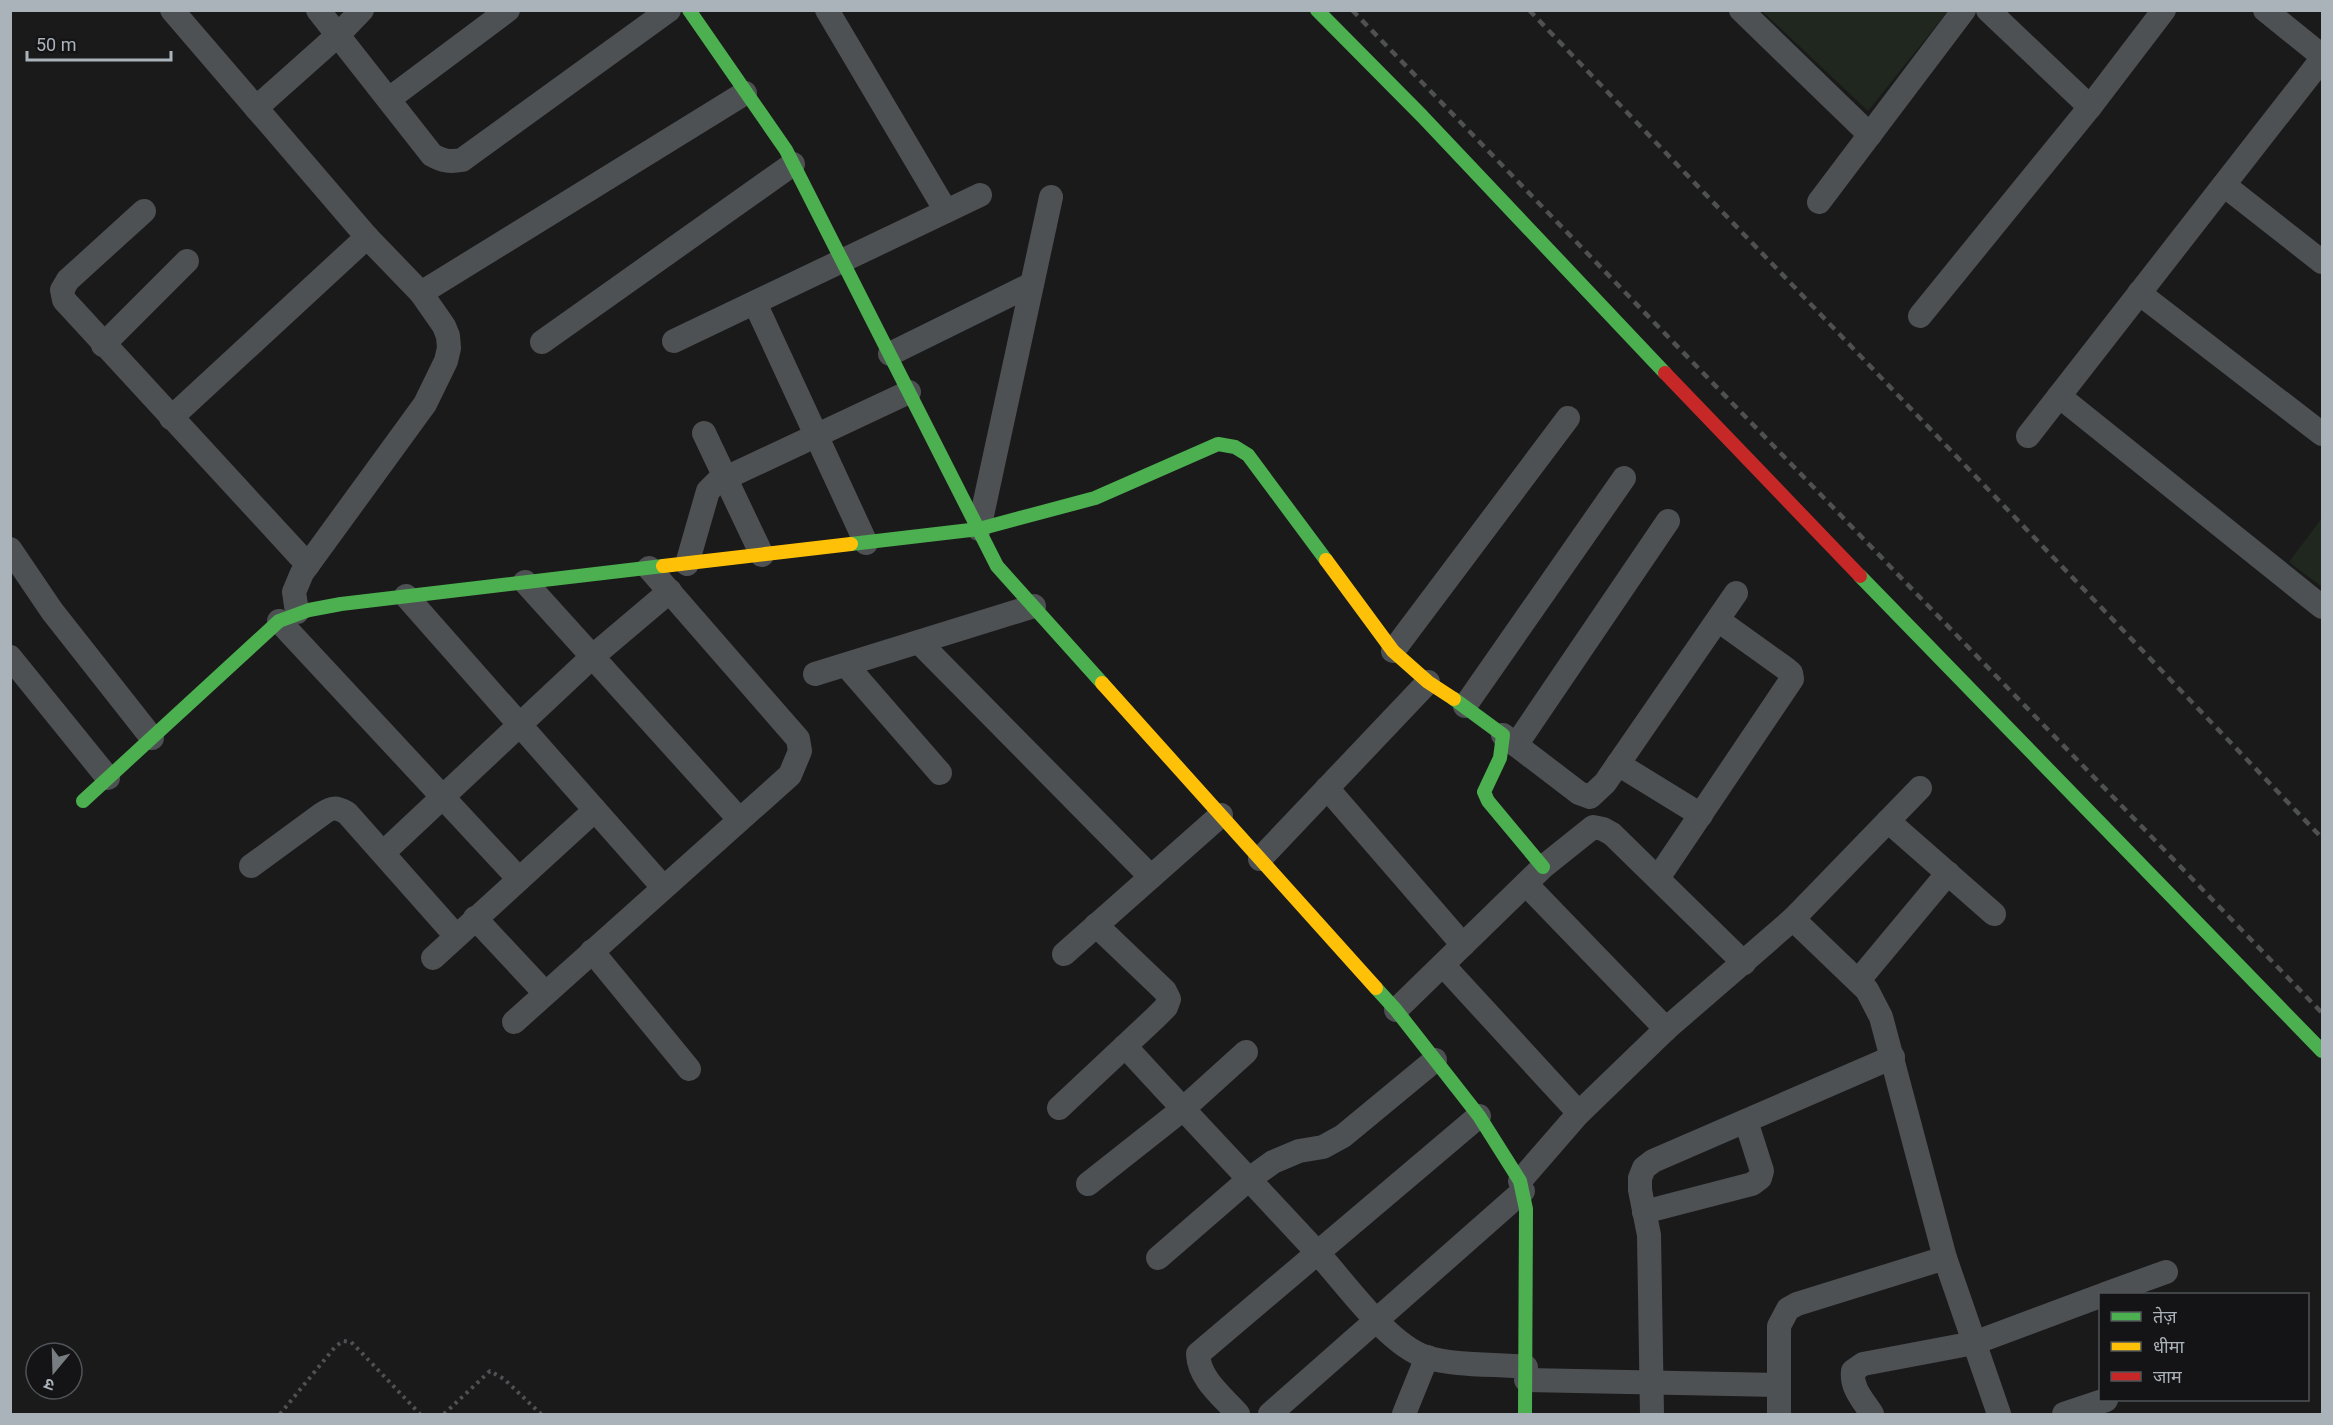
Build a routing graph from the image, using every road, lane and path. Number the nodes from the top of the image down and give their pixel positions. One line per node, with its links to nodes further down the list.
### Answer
1 (172, 10): 19 (street)
2 (318, 10): 14 (street)
3 (362, 10): 14 (street)
4 (508, 10): 17 (street)
5 (669, 10): 17 (street)
6 (689, 10): 16 (street)
7 (827, 10): 27 (street)
8 (1317, 10): 117 (street)
9 (1741, 10): 20 (street)
10 (1964, 10): 20 (street)
11 (1988, 10): 18 (street)
12 (2164, 10): 18 (street)
13 (2265, 10): 15 (street)
14 (338, 35): 17 (street); 19 (street)
15 (2322, 58): 22 (street)
16 (745, 93): 21 (street); 33 (street)
17 (389, 99)
18 (2091, 107): 36 (street)
19 (256, 108): 28 (street)
20 (1870, 135): 25 (street)
21 (793, 164): 30 (street); 38 (street)
22 (2224, 185): 31 (street); 34 (street)
23 (980, 195): 27 (street)
24 (1051, 197): 32 (street)
25 (1819, 202)
26 (144, 211): 39 (street)
27 (946, 212): 30 (street)
28 (367, 237): 33 (street); 43 (street)
29 (187, 261): 39 (street)
30 (843, 262): 35 (street); 40 (street)
31 (2322, 262)
32 (1032, 284): 40 (street); 52 (street)
33 (421, 293): 57 (street)
34 (2139, 293): 42 (street); 46 (street)
35 (755, 303): 37 (street); 47 (street)
36 (1920, 316)
37 (674, 341)
38 (542, 342)
39 (103, 345): 43 (street)
40 (890, 354): 41 (street)
41 (909, 392): 47 (street); 52 (street)
42 (2059, 396): 48 (street); 64 (street)
43 (171, 418): 57 (street)
44 (1568, 418): 68 (street)
45 (704, 433): 49 (street)
46 (2322, 434)
47 (816, 435): 49 (street); 53 (street)
48 (2028, 436)
49 (726, 478): 55 (street); 56 (street)
50 (1624, 478): 74 (street)
51 (1668, 521): 77 (street)
52 (979, 529): 53 (street); 63 (street); 68 (street)
53 (866, 543): 55 (street)
54 (10, 549): 76 (street)
55 (762, 555): 56 (street)
56 (687, 564): 58 (street)
57 (308, 565): 65 (street)
58 (649, 568): 59 (street); 60 (street)
59 (525, 582): 62 (street); 70 (street)
60 (670, 591): 70 (street); 88 (street)
61 (1736, 593): 66 (street)
62 (406, 596): 65 (street); 75 (street)
63 (1034, 606): 67 (street); 86 (street)
64 (2322, 607)
65 (288, 617): 76 (street); 83 (street)
66 (1718, 620): 78 (street); 87 (street)
67 (919, 642): 71 (street); 95 (street)
68 (1393, 651): 73 (street)
69 (10, 657): 80 (street)
70 (592, 657): 75 (street); 88 (street)
71 (846, 664): 72 (street); 79 (street)
72 (815, 674)
73 (1428, 682): 74 (street); 81 (street)
74 (1465, 706): 77 (street)
75 (520, 725): 83 (street); 85 (street)
76 (152, 738): 80 (street)
77 (1510, 740): 78 (street); 93 (street)
78 (1618, 764): 87 (street)
79 (940, 773)
80 (108, 778): 84 (street)
81 (1327, 788): 91 (street); 105 (street)
82 (1920, 788): 89 (street)
83 (442, 796): 90 (street); 97 (street)
84 (83, 801)
85 (595, 810): 97 (street); 99 (street)
86 (1221, 815): 91 (street); 95 (street)
87 (1701, 815): 96 (street)
88 (739, 819): 99 (street)
89 (1888, 821): 94 (street); 102 (street)
90 (383, 853): 92 (street); 104 (street)
91 (1260, 859): 113 (street)
92 (251, 866)
93 (1544, 867): 96 (street); 98 (street)
94 (1948, 873): 100 (street); 111 (street)
95 (1151, 877): 103 (street)
96 (1658, 878): 109 (street)
97 (519, 879): 101 (street)
98 (1526, 884): 105 (street); 115 (street)
99 (663, 888): 106 (street)
100 (1994, 914)
101 (475, 918): 104 (street); 112 (street)
102 (1793, 919): 109 (street); 111 (street)
103 (1096, 925): 107 (street); 116 (street)
104 (456, 936): 108 (street)
105 (1463, 945): 110 (street)
106 (592, 951): 112 (street); 121 (street)
107 (1064, 954)
108 (433, 958)
109 (1744, 963): 115 (street)
110 (1443, 965): 113 (street); 124 (street)
111 (1858, 981): 119 (street)
112 (545, 993): 114 (street)
113 (1396, 1010): 120 (street)
114 (514, 1022)
115 (1666, 1029): 124 (street)
116 (1125, 1046): 122 (street); 123 (street)
117 (2322, 1051)
118 (1245, 1052): 123 (street)
119 (1893, 1057): 126 (street); 133 (street)
120 (1435, 1060): 125 (street); 127 (street)
121 (689, 1069)
122 (1059, 1108)
123 (1183, 1109): 127 (street); 128 (street)
124 (1580, 1113): 129 (street)
125 (1479, 1116): 129 (street); 131 (street)
126 (1746, 1121): 130 (street); 130 (street)
127 (1248, 1180): 131 (street); 132 (street)
128 (1088, 1184)
129 (1521, 1186): 137 (street); 140 (street)
130 (1644, 1212): 141 (street)
131 (1317, 1251): 137 (street); 148 (street)
132 (1158, 1258)
133 (1945, 1258): 138 (street); 142 (street)
134 (2166, 1272): 135 (street)
135 (2108, 1293)
136 (2099, 1296): 138 (street)
137 (1377, 1321): 139 (street); 149 (street)
138 (1974, 1343): 154 (street); 155 (street)
139 (1426, 1357): 140 (street); 150 (street)
140 (1526, 1373): 141 (street); 151 (street)
141 (1652, 1383): 142 (street); 152 (street)
142 (1779, 1385): 153 (street)
143 (2103, 1401): 156 (street)
144 (280, 1414): 145 (path)
145 (420, 1414)
146 (444, 1414): 147 (path)
147 (541, 1414)
148 (1238, 1414)
149 (1270, 1414)
150 (1404, 1414)
151 (1525, 1414)
152 (1652, 1414)
153 (1779, 1414)
154 (1872, 1414)
155 (1999, 1414)
156 (2064, 1414)

